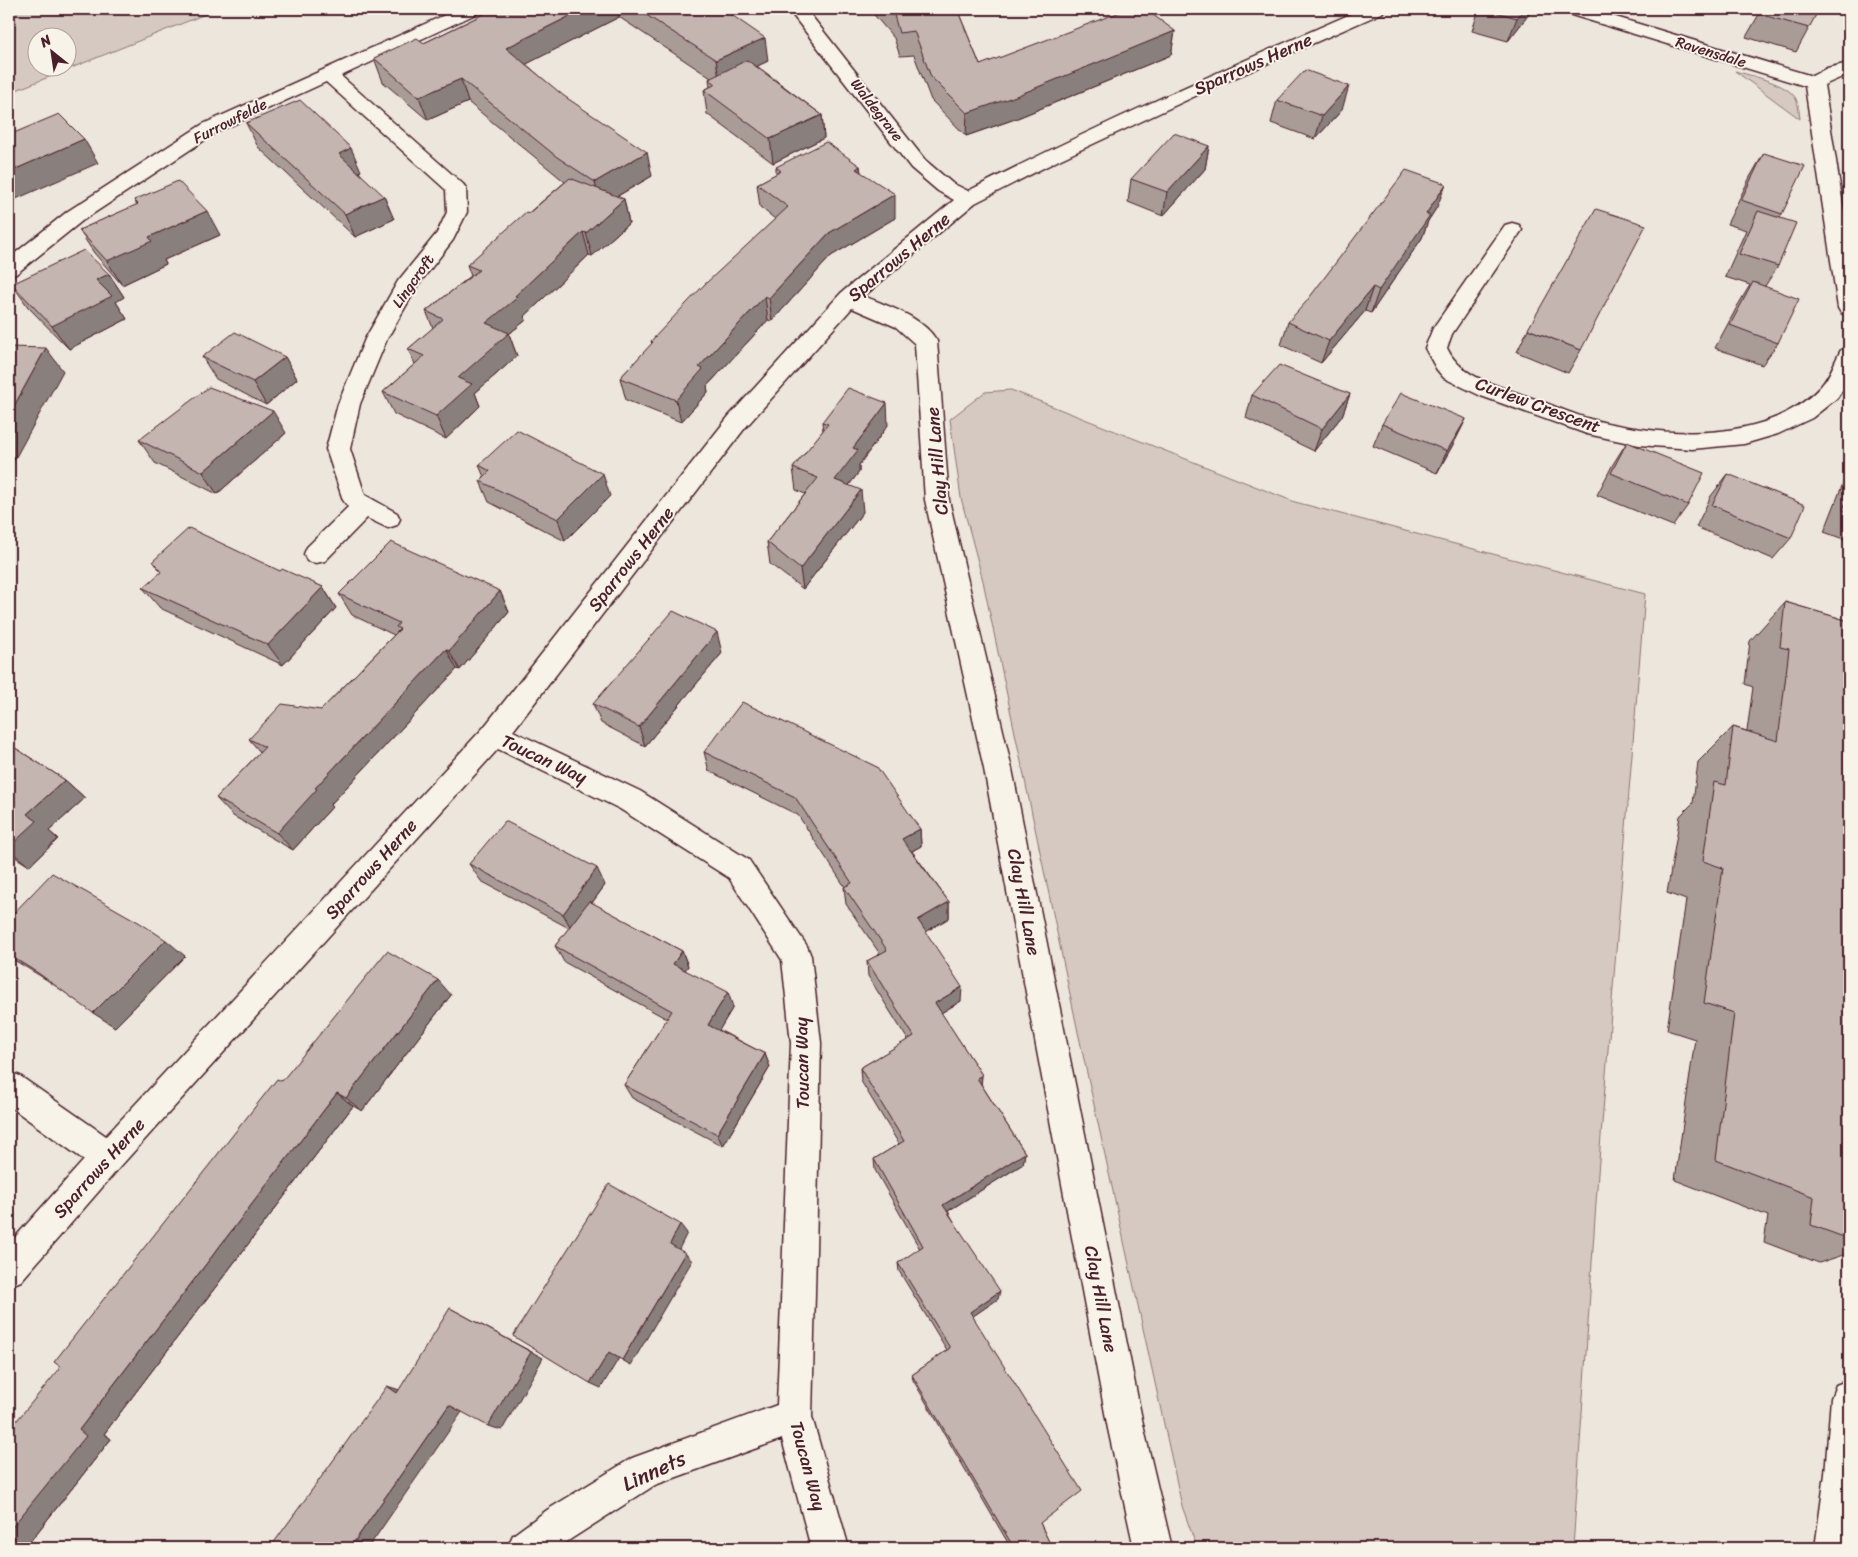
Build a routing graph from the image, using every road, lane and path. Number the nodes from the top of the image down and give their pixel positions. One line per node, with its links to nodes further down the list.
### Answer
1 (472, 9): 6 (street, Furrowfelde)
2 (797, 9): 8 (street, Waldegrave)
3 (1376, 9): 8 (street, Sparrows Herne)
4 (1571, 9): 7 (street, Ravensdale)
5 (1849, 68): 7 (street)
6 (328, 74): 10 (street, Furrowfelde); 14 (street, Lingcroft)
7 (1814, 83): 12 (street)
8 (968, 199): 11 (street, Sparrows Herne)
9 (1512, 230): 13 (street, Curlew Crescent)
10 (9, 269)
11 (849, 298): 17 (street, Sparrows Herne); 25 (street, Clay Hill Lane)
12 (1849, 308)
13 (1849, 355)
14 (365, 506): 15 (street, Lingcroft); 16 (street)
15 (388, 519)
16 (316, 554)
17 (494, 735): 19 (street, Sparrows Herne); 22 (street, Toucan Way)
18 (9, 1087): 19 (street)
19 (108, 1157): 20 (street, Sparrows Herne)
20 (9, 1270)
21 (1849, 1398): 26 (street)
22 (794, 1417): 23 (street, Linnets); 24 (street, Toucan Way)
23 (526, 1548)
24 (830, 1548)
25 (1153, 1548)
26 (1834, 1548)

